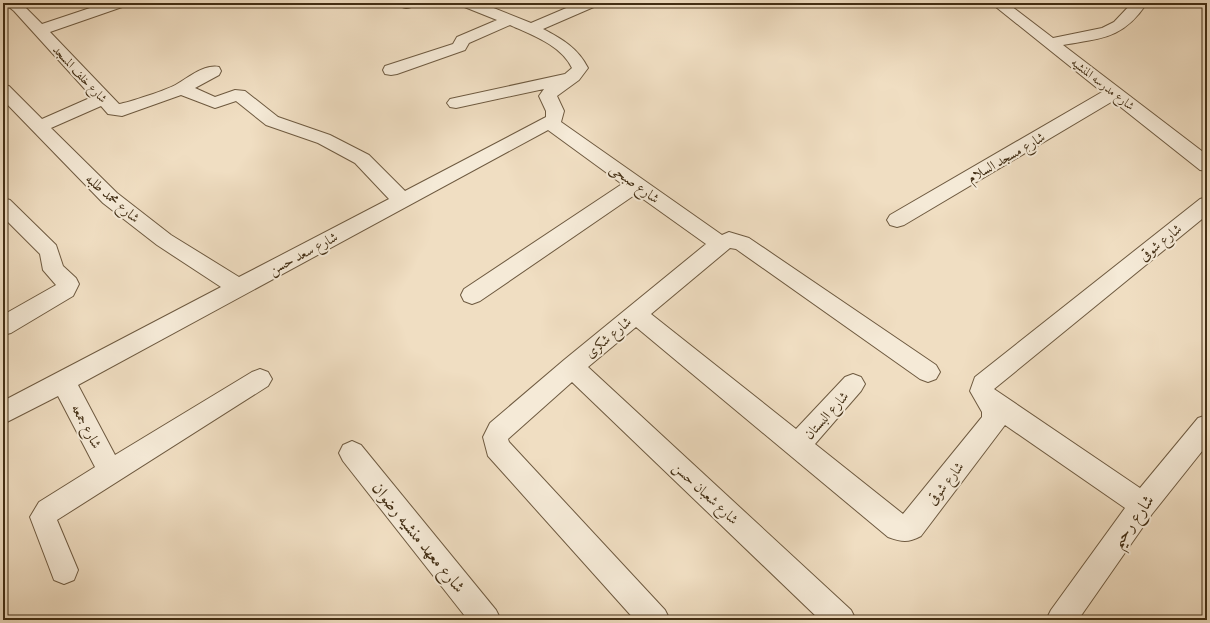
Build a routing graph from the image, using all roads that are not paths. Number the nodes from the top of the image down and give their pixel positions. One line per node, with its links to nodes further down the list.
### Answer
1 (11, 3): 9 (street, شارع خلف المسجد)
2 (120, 3): 9 (street)
3 (467, 3): 7 (street)
4 (589, 3): 8 (street)
5 (998, 3): 10 (street, شارع مدرسه المنشيه)
6 (1140, 3): 10 (street)
7 (511, 19): 8 (street); 12 (street)
8 (532, 28): 13 (street)
9 (39, 30): 17 (street, شارع خلف المسجد)
10 (1051, 43): 16 (street, شارع مدرسه المنشيه)
11 (205, 70): 14 (street)
12 (391, 70)
13 (571, 78): 18 (street); 19 (street)
14 (183, 88): 17 (street, شارع خلف المسجد); 23 (street)
15 (3, 90): 20 (street, شارع محمد طلبه)
16 (1114, 93): 21 (street, شارع مدرسه المنشيه); 26 (street, شارع مسجد السلام)
17 (103, 99): 20 (street)
18 (456, 103)
19 (550, 123): 22 (street, شارع صبحى); 23 (street, شارع سعد حسن)
20 (40, 126): 28 (street, شارع محمد طلبه)
21 (1207, 165)
22 (636, 184): 27 (street, شارع صبحى); 29 (street)
23 (402, 200): 28 (street, شارع سعد حسن)
24 (1207, 204): 37 (street, شارع شوقى)
25 (7, 215): 31 (street)
26 (897, 220)
27 (720, 244): 30 (street, شارع شكرى); 33 (street)
28 (238, 288): 35 (street, شارع سعد حسن)
29 (472, 295)
30 (636, 314): 32 (street, شارع شكرى); 40 (street, شارع شوقى)
31 (3, 326)
32 (572, 367): 46 (street, شارع شكرى); 47 (street, شارع شعبان حسن)
33 (928, 372)
34 (260, 379): 42 (street)
35 (63, 380): 38 (street, شارع سعد حسن); 42 (street, شارع جمعه)
36 (853, 384): 40 (street, شارع البستان)
37 (988, 398): 40 (street, شارع شوقى); 43 (street)
38 (3, 413)
39 (1207, 426): 43 (street, شارع رحيم)
40 (798, 445)
41 (352, 453): 45 (street, شارع معهد منشيه رضوان)
42 (111, 472): 44 (street)
43 (1143, 504): 48 (street, شارع رحيم)
44 (64, 570)
45 (486, 620)
46 (655, 620)
47 (841, 620)
48 (1060, 620)

